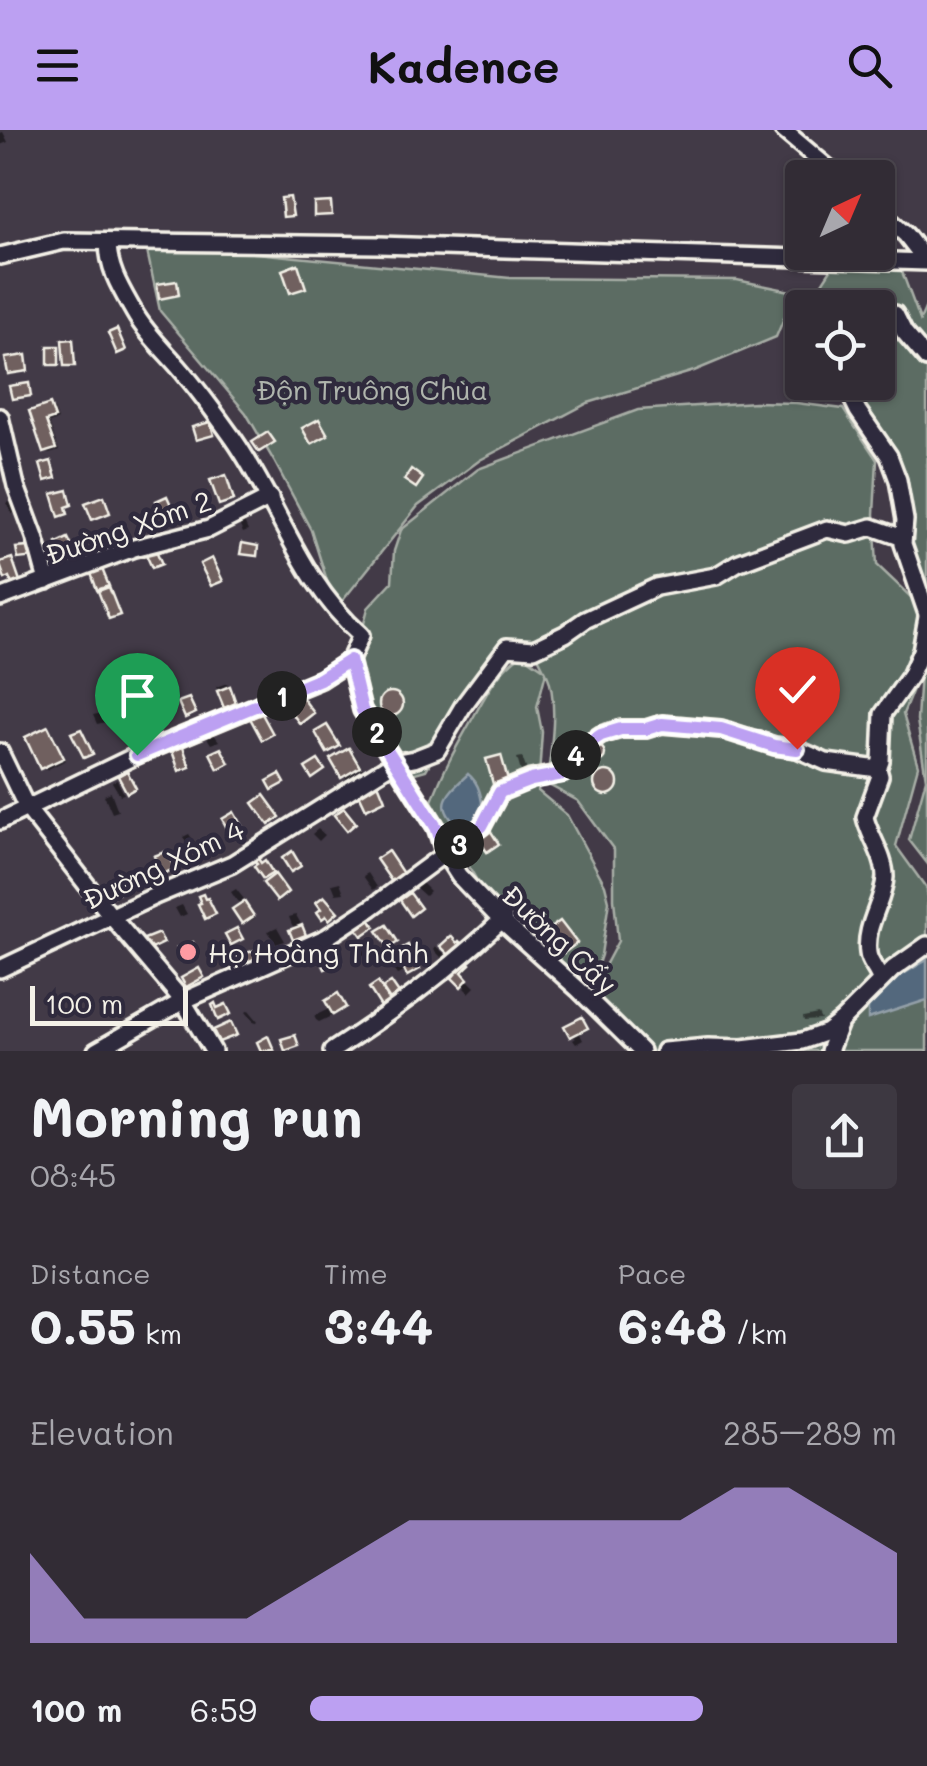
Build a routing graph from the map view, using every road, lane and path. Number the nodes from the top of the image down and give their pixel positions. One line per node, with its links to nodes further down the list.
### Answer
1 (784, 130): 2 (street)
2 (819, 160)
3 (895, 225): 6 (street)
4 (108, 242): 5 (street); 6 (street); 12 (street)
5 (0, 256)
6 (926, 262)
7 (896, 314): 8 (street)
8 (927, 359)
9 (853, 400): 13 (street)
10 (0, 417): 11 (street)
11 (8, 489): 14 (street)
12 (270, 498): 14 (street, Đường Xóm 2); 17 (street, Đường Cấy)
13 (903, 538): 16 (street); 19 (street, Đường Xóm 4)
14 (47, 581): 15 (street, Đường Xóm 2)
15 (0, 598)
16 (927, 615): 20 (street)
17 (350, 660): 19 (street, Đường Cấy); 21 (street)
18 (0, 752): 21 (street)
19 (394, 762): 23 (street, Đường Cấy); 24 (street, Đường Xóm 4)
20 (878, 769): 23 (street); 28 (street)
21 (27, 808): 22 (street); 24 (street)
22 (0, 822)
23 (446, 854): 25 (street, Đường Cấy); 29 (street)
24 (111, 916): 27 (street, Đường Xóm 4); 29 (street)
25 (503, 919): 33 (street); 34 (street, Đường Cấy)
26 (927, 945): 28 (street)
27 (0, 970)
28 (880, 980): 30 (street)
29 (182, 1001): 31 (street); 32 (street)
30 (841, 1021): 35 (street); 36 (street); 37 (street)
31 (96, 1051)
32 (213, 1051)
33 (332, 1051)
34 (641, 1051)
35 (664, 1051)
36 (822, 1051)
37 (830, 1051)

